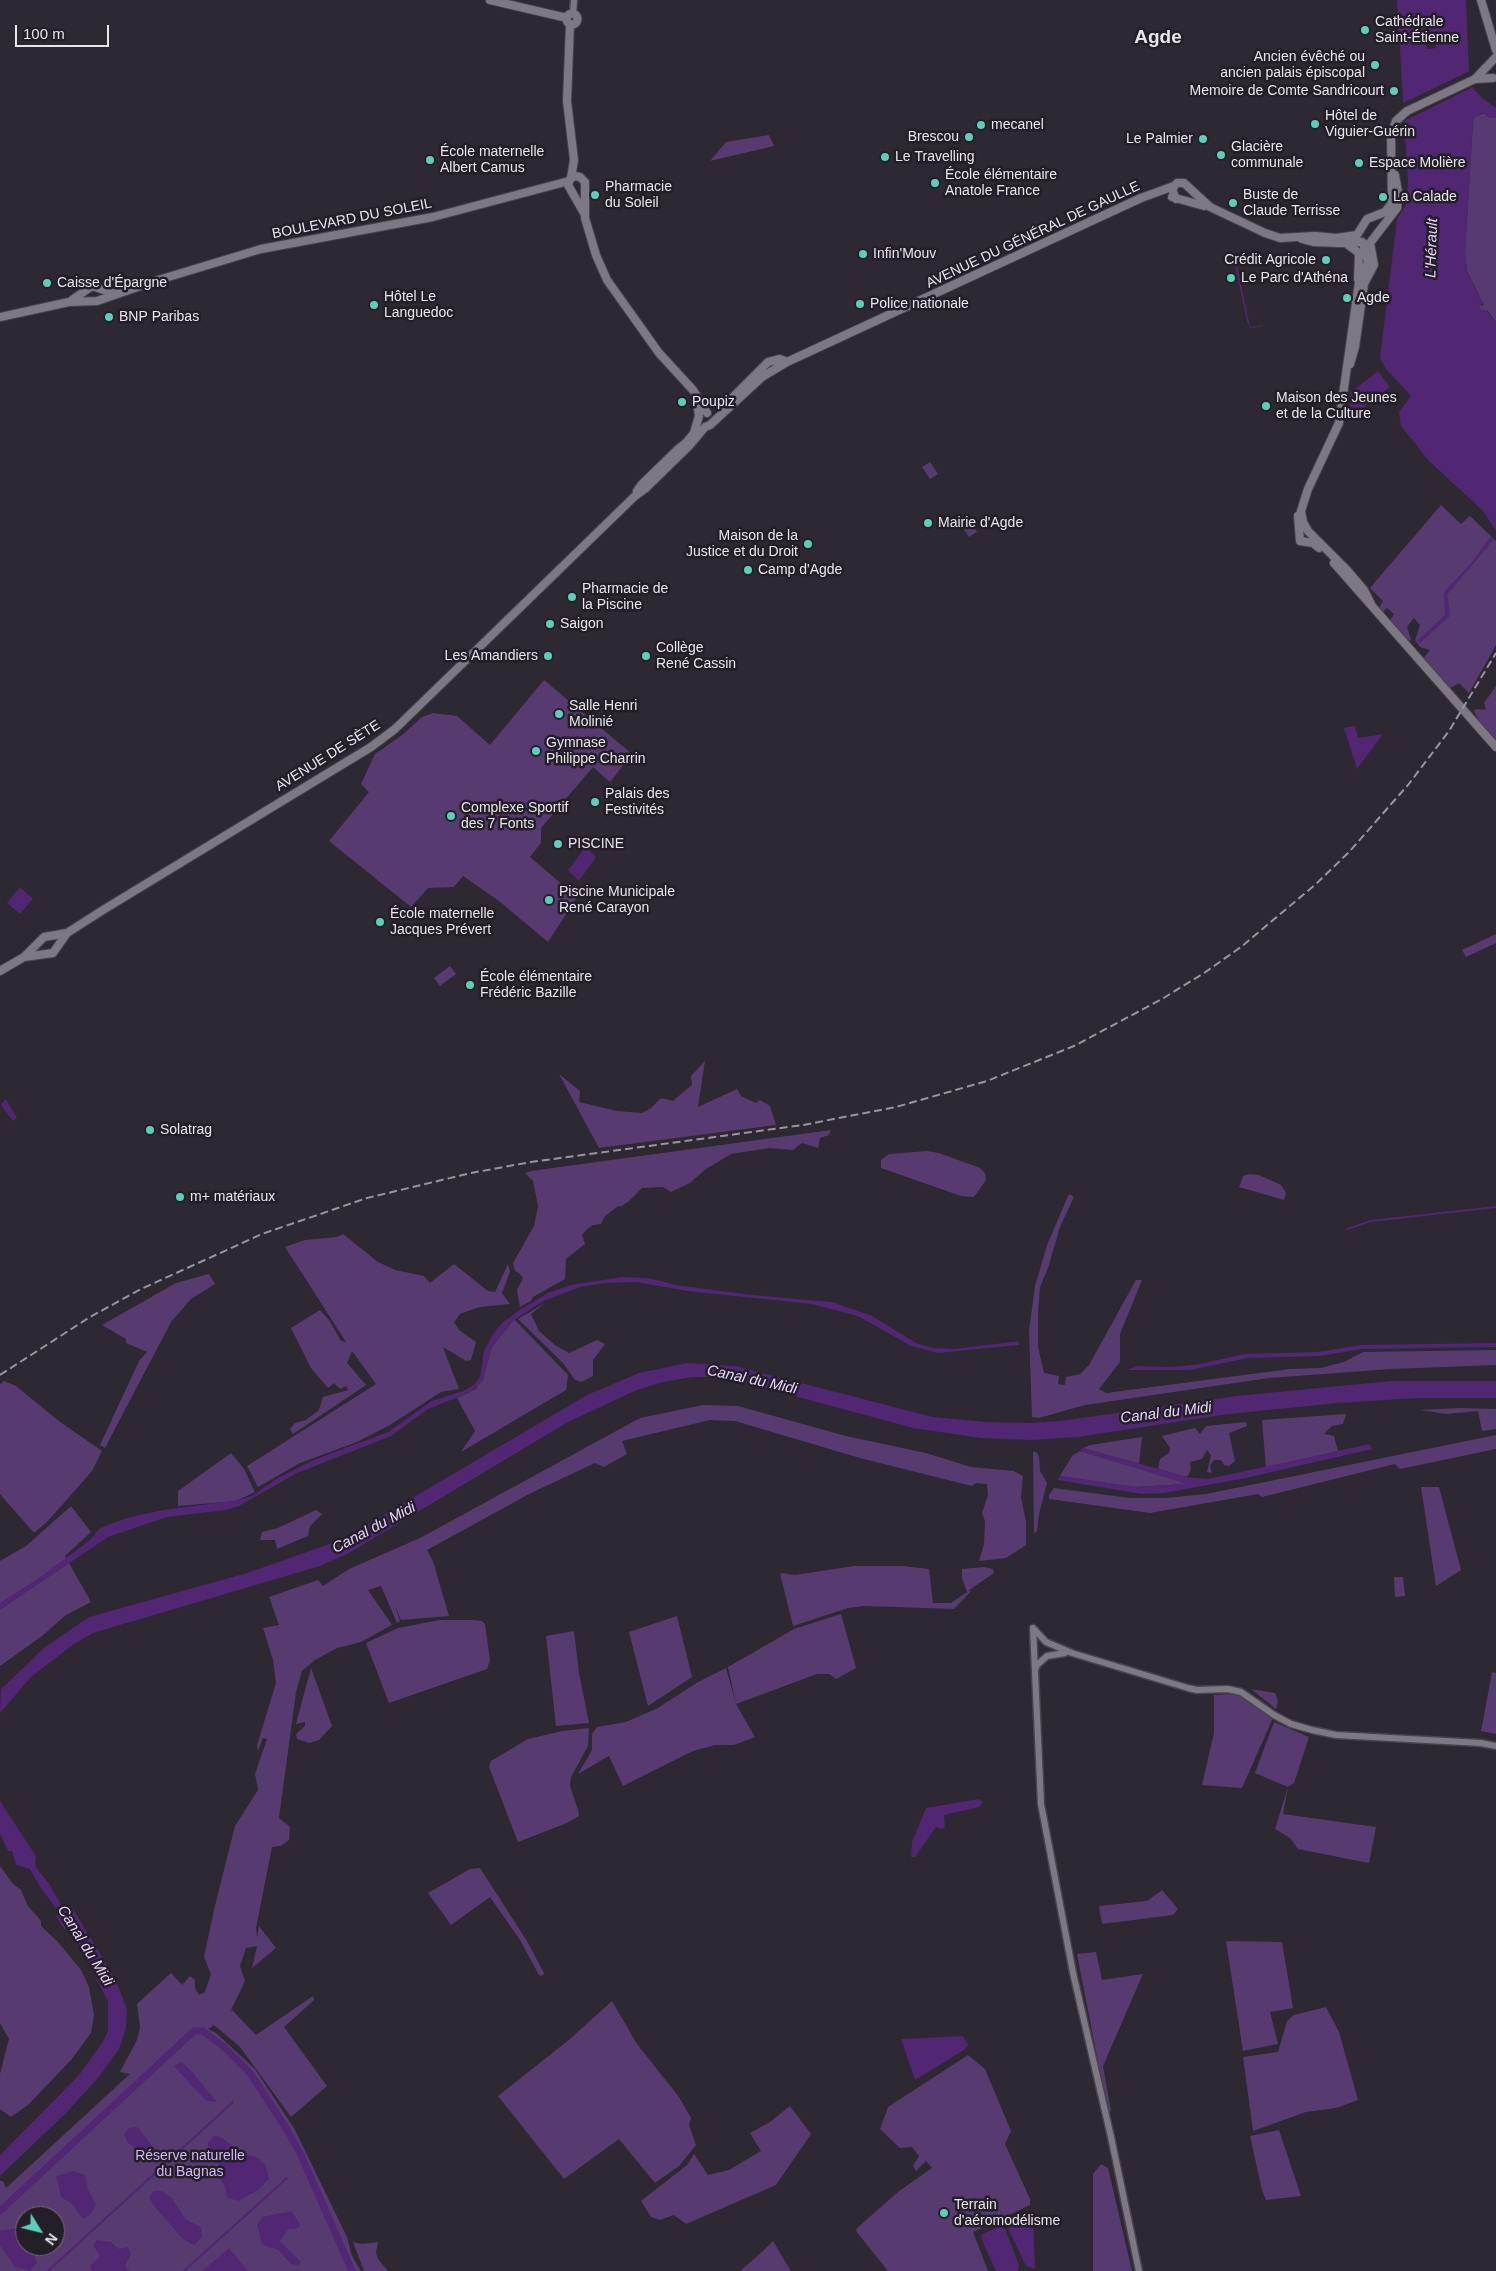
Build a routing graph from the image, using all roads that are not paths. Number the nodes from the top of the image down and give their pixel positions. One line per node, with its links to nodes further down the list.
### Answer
1 (490, 0): 4 (main road)
2 (574, 0): 4 (street)
3 (1481, 0): 5 (main road)
4 (570, 18): 11 (main road)
5 (1495, 49): 6 (main road)
6 (1494, 58): 7 (main road)
7 (1488, 66): 8 (main road); 9 (main road)
8 (1475, 79): 9 (main road); 10 (main road)
9 (1494, 79)
10 (1393, 171): 19 (main road); 20 (main road)
11 (573, 183): 14 (main road, BOULEVARD DU SOLEIL); 14 (main road); 18 (main road); 25 (main road, BOULEVARD DU SOLEIL)
12 (1174, 186): 13 (main road); 15 (main road, AVENUE DU GÉNÉRAL DE GAULLE); 16 (main road)
13 (1188, 186): 16 (main road); 17 (main road)
14 (583, 189): 18 (main road)
15 (1152, 194): 16 (main road, AVENUE DU GÉNÉRAL DE GAULLE); 36 (main road, AVENUE DU GÉNÉRAL DE GAULLE)
16 (1179, 199): 17 (main road, AVENUE DU GÉNÉRAL DE GAULLE)
17 (1210, 207): 22 (main road)
18 (584, 213): 39 (main road)
19 (1375, 216): 20 (main road); 21 (main road)
20 (1382, 228): 23 (main road)
21 (1357, 235): 22 (main road); 23 (main road)
22 (1296, 237): 24 (main road)
23 (1365, 242): 24 (main road); 26 (main road); 37 (main road)
24 (1346, 244): 26 (main road)
25 (155, 281): 27 (main road, BOULEVARD DU SOLEIL); 29 (main road, BOULEVARD DU SOLEIL)
26 (1359, 282): 37 (main road)
27 (100, 290): 28 (main road); 29 (main road)
28 (86, 292): 30 (main road); 31 (main road)
29 (100, 299): 30 (main road)
30 (89, 300): 31 (main road)
31 (69, 302): 32 (main road)
32 (47, 308): 33 (main road); 34 (main road)
33 (0, 317)
34 (0, 321)
35 (768, 362): 36 (main road, AVENUE DU GÉNÉRAL DE GAULLE); 39 (main road, AVENUE DE SÈTE)
36 (787, 362): 38 (main road, AVENUE DU GÉNÉRAL DE GAULLE)
37 (1346, 370): 40 (main road)
38 (762, 377): 39 (main road, AVENUE DE SÈTE)
39 (705, 419): 43 (main road, AVENUE DE SÈTE)
40 (1308, 489): 41 (main road); 41 (main road)
41 (1309, 536): 42 (main road)
42 (1496, 747)
43 (67, 933): 44 (main road, AVENUE DE SÈTE); 46 (main road, AVENUE DE SÈTE)
44 (50, 937): 45 (main road); 46 (main road)
45 (38, 944): 47 (main road); 48 (main road)
46 (56, 945): 47 (main road)
47 (42, 953): 48 (main road)
48 (24, 957): 49 (main road)
49 (0, 971)
50 (1057, 1647): 51 (street); 51 (street); 52 (street)
51 (1034, 1650): 53 (street); 54 (street)
52 (1072, 1653): 53 (street); 55 (street)
53 (1051, 1655): 54 (street)
54 (1035, 1671): 56 (street)
55 (1496, 1746)
56 (1139, 2271)

